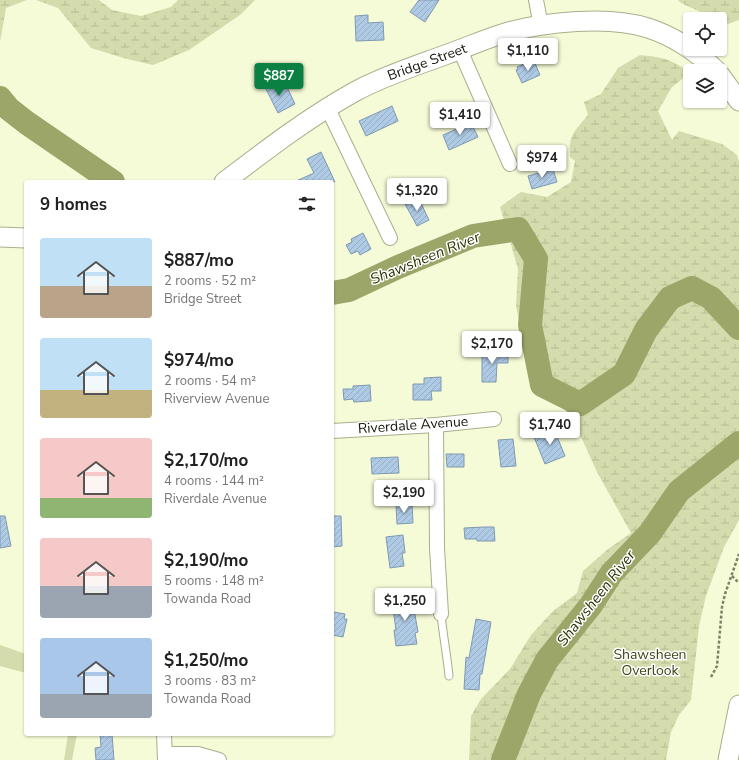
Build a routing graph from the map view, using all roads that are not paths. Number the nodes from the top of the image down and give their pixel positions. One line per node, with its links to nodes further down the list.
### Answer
1 (536, 0): 2 (street)
2 (541, 26): 3 (street, Bridge Street); 4 (street, Bridge Street)
3 (460, 50): 7 (street, Bridge Street); 8 (street)
4 (709, 64)
5 (727, 83): 6 (street)
6 (738, 98)
7 (328, 109): 9 (street, Bridge Street); 12 (street)
8 (510, 164)
9 (227, 180)
10 (0, 237): 11 (street)
11 (24, 238)
12 (390, 238)
13 (494, 419): 14 (street, Riverdale Avenue)
14 (436, 425): 15 (street, Riverdale Avenue); 16 (street)
15 (334, 432)
16 (441, 614): 17 (lane)
17 (448, 676)
18 (739, 705): 22 (street)
19 (164, 736): 20 (street)
20 (165, 757): 21 (street)
21 (219, 760)
22 (728, 760)

